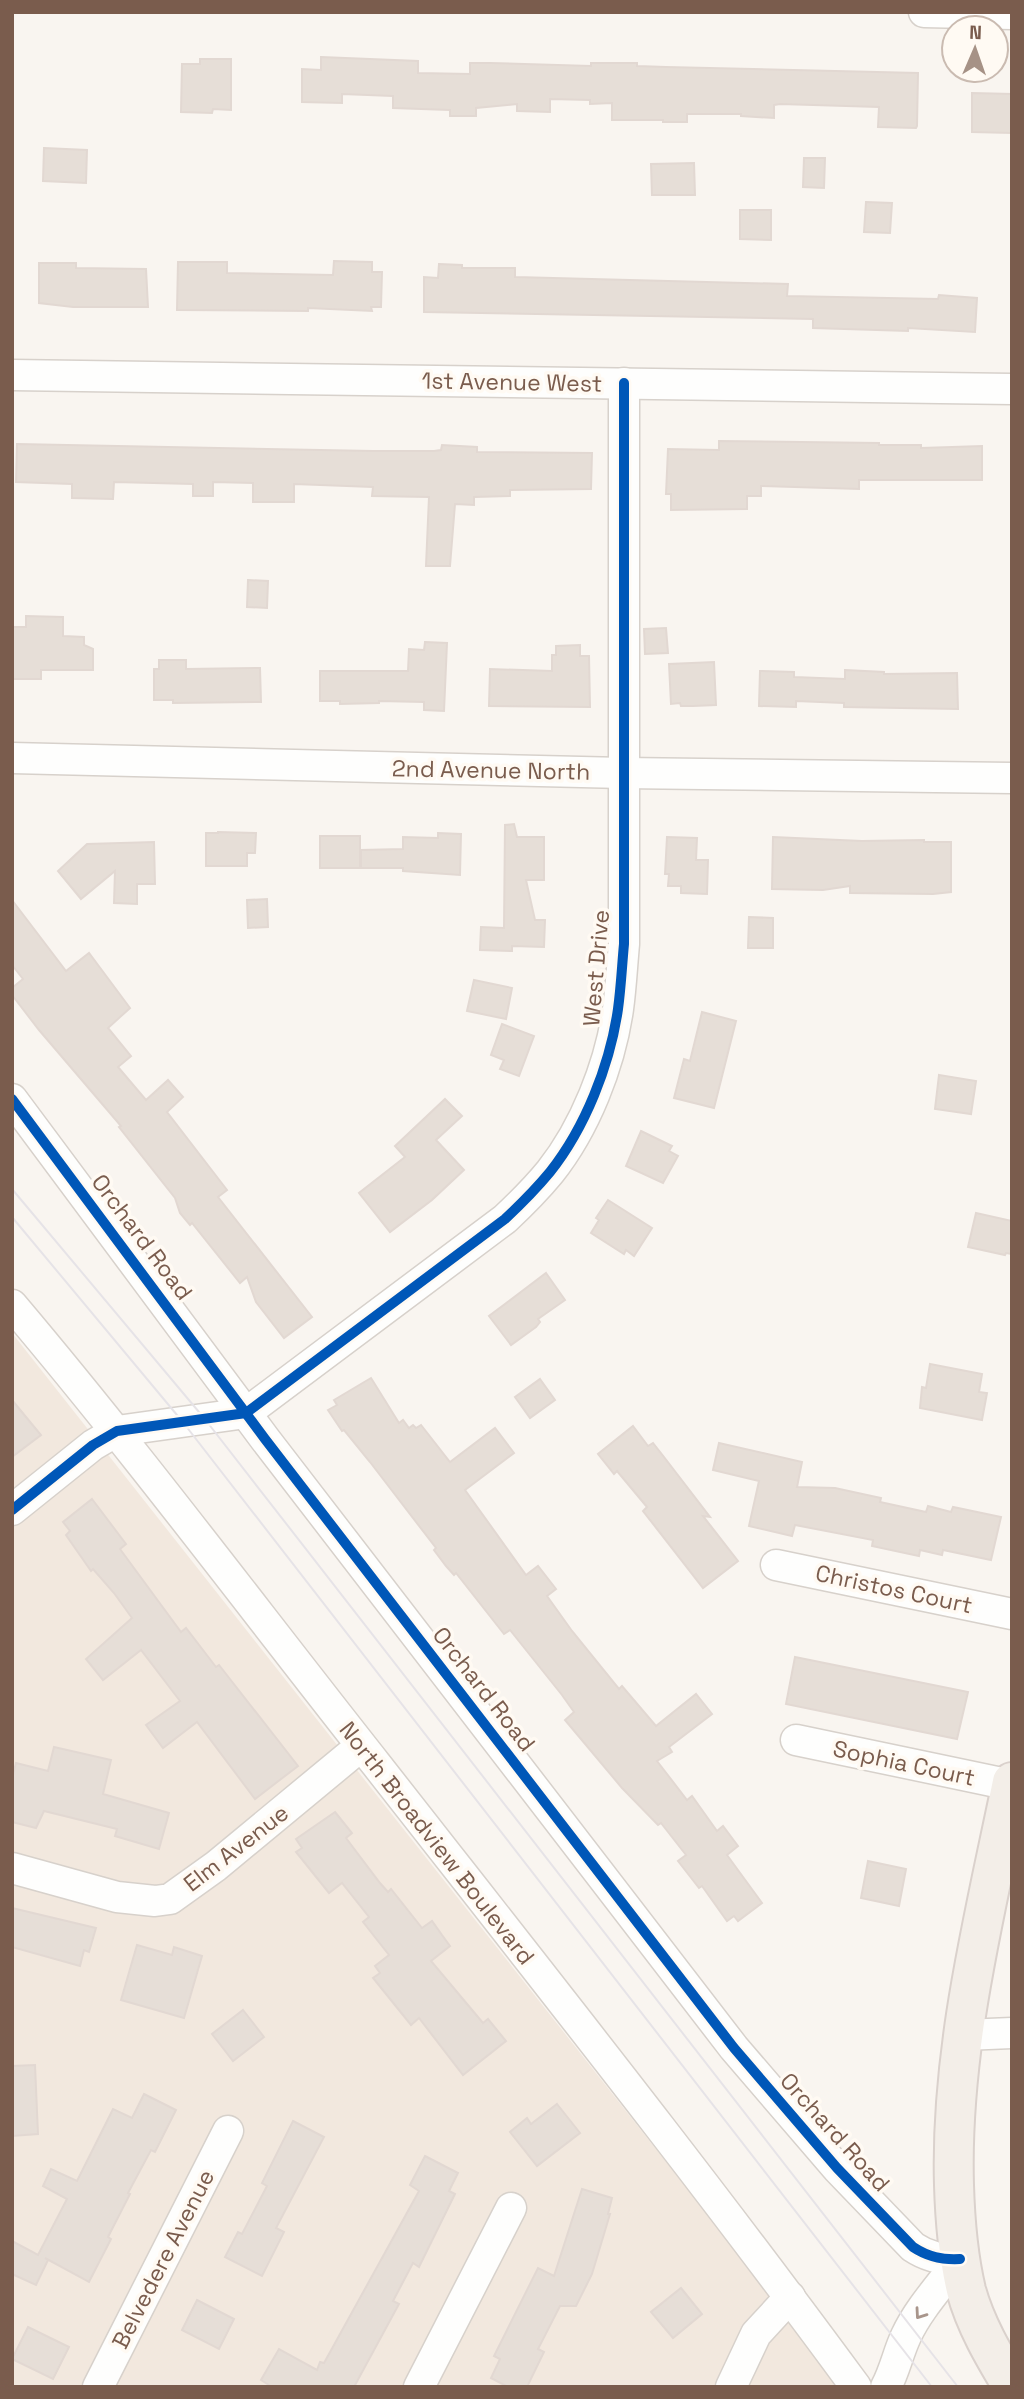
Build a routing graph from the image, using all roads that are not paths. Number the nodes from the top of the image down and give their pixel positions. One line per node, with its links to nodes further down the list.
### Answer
1 (924, 12): 2 (street)
2 (1012, 14)
3 (12, 375): 4 (street, 1st Avenue West)
4 (624, 383): 5 (street, 1st Avenue West); 7 (street, West Drive)
5 (1012, 389)
6 (12, 758): 7 (street, 2nd Avenue North)
7 (623, 773): 8 (street, 2nd Avenue North); 11 (street, West Drive)
8 (1012, 778)
9 (12, 1099): 11 (street, Orchard Road)
10 (12, 1305): 12 (street, North Broadview Boulevard)
11 (246, 1413): 12 (street, West Drive); 25 (street, Orchard Road)
12 (117, 1430): 13 (street); 17 (street, North Broadview Boulevard)
13 (12, 1510)
14 (776, 1565): 15 (street, Christos Court)
15 (1012, 1614)
16 (796, 1741): 18 (street, Sophia Court)
17 (361, 1746): 20 (street, Elm Avenue); 26 (street, North Broadview Boulevard)
18 (1011, 1783): 19 (main road)
19 (1006, 1835): 22 (main road)
20 (12, 1868)
21 (1012, 2033): 22 (street)
22 (964, 2035): 25 (main road)
23 (228, 2132): 29 (street, Belvedere Avenue)
24 (511, 2208): 30 (street)
25 (960, 2259): 27 (main road); 33 (street, one-way to 33)
26 (790, 2297): 31 (street); 32 (street, North Broadview Boulevard)
27 (1002, 2347): 28 (main road)
28 (1012, 2386)
29 (98, 2387)
30 (419, 2387)
31 (730, 2387)
32 (856, 2387)
33 (886, 2387)

